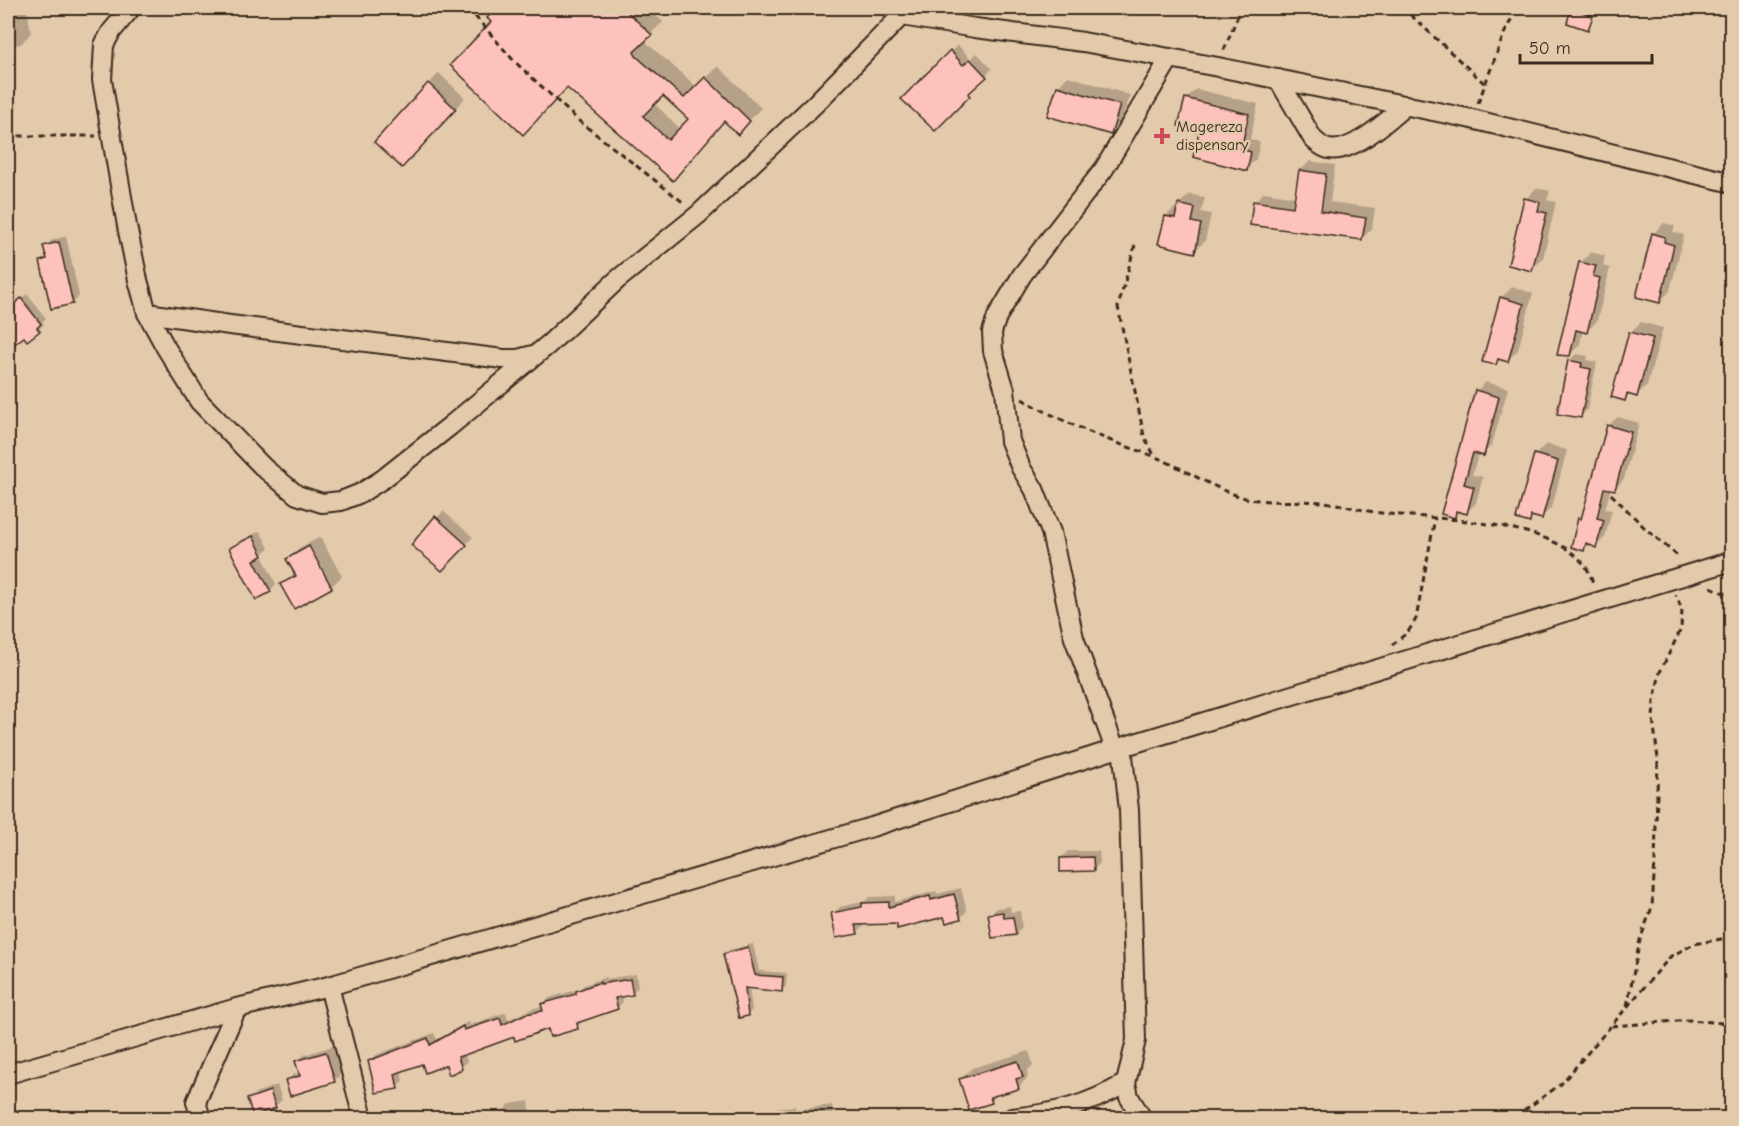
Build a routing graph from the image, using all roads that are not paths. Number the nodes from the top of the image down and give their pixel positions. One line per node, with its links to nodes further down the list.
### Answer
1 (131, 8): 7 (street)
2 (906, 12): 3 (street); 8 (street)
3 (1170, 58): 4 (street); 10 (street)
4 (1278, 79): 5 (street); 5 (street)
5 (1406, 105): 6 (street)
6 (1731, 183)
7 (147, 312): 8 (street); 8 (street)
8 (535, 355)
9 (1731, 561): 10 (street)
10 (1118, 748): 11 (street); 14 (street)
11 (329, 986): 12 (street); 16 (street)
12 (237, 1008): 13 (street); 15 (street)
13 (8, 1074)
14 (1126, 1083): 17 (street); 18 (street)
15 (201, 1119)
16 (363, 1119)
17 (1012, 1119)
18 (1142, 1119)

